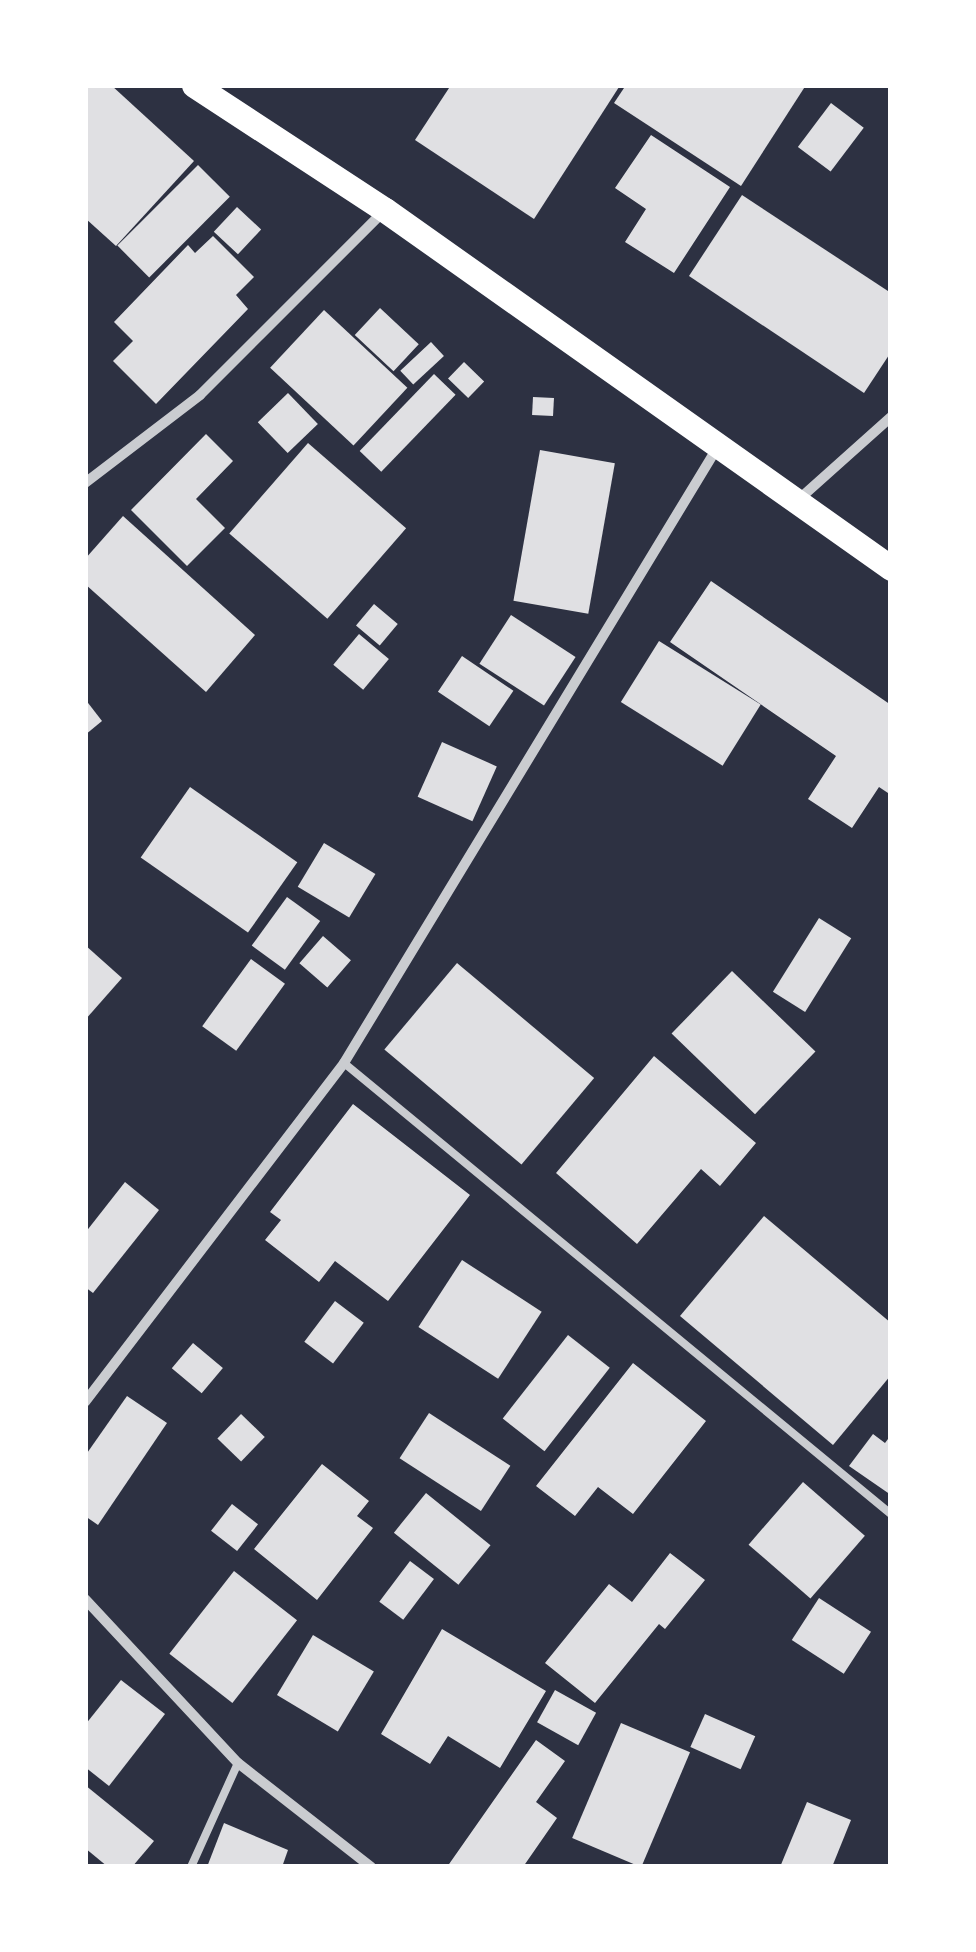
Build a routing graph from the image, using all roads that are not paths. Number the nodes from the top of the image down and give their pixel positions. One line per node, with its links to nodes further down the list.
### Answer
1 (194, 85): 2 (main road)
2 (385, 210): 4 (main road); 5 (street)
3 (891, 417): 6 (street)
4 (717, 448): 6 (main road); 8 (street)
5 (85, 483)
6 (796, 501): 7 (main road)
7 (891, 568)
8 (344, 1063): 9 (street); 10 (lane)
9 (85, 1402)
10 (891, 1514)
11 (85, 1599): 12 (street)
12 (238, 1763): 13 (lane); 14 (street)
13 (192, 1867)
14 (371, 1867)

